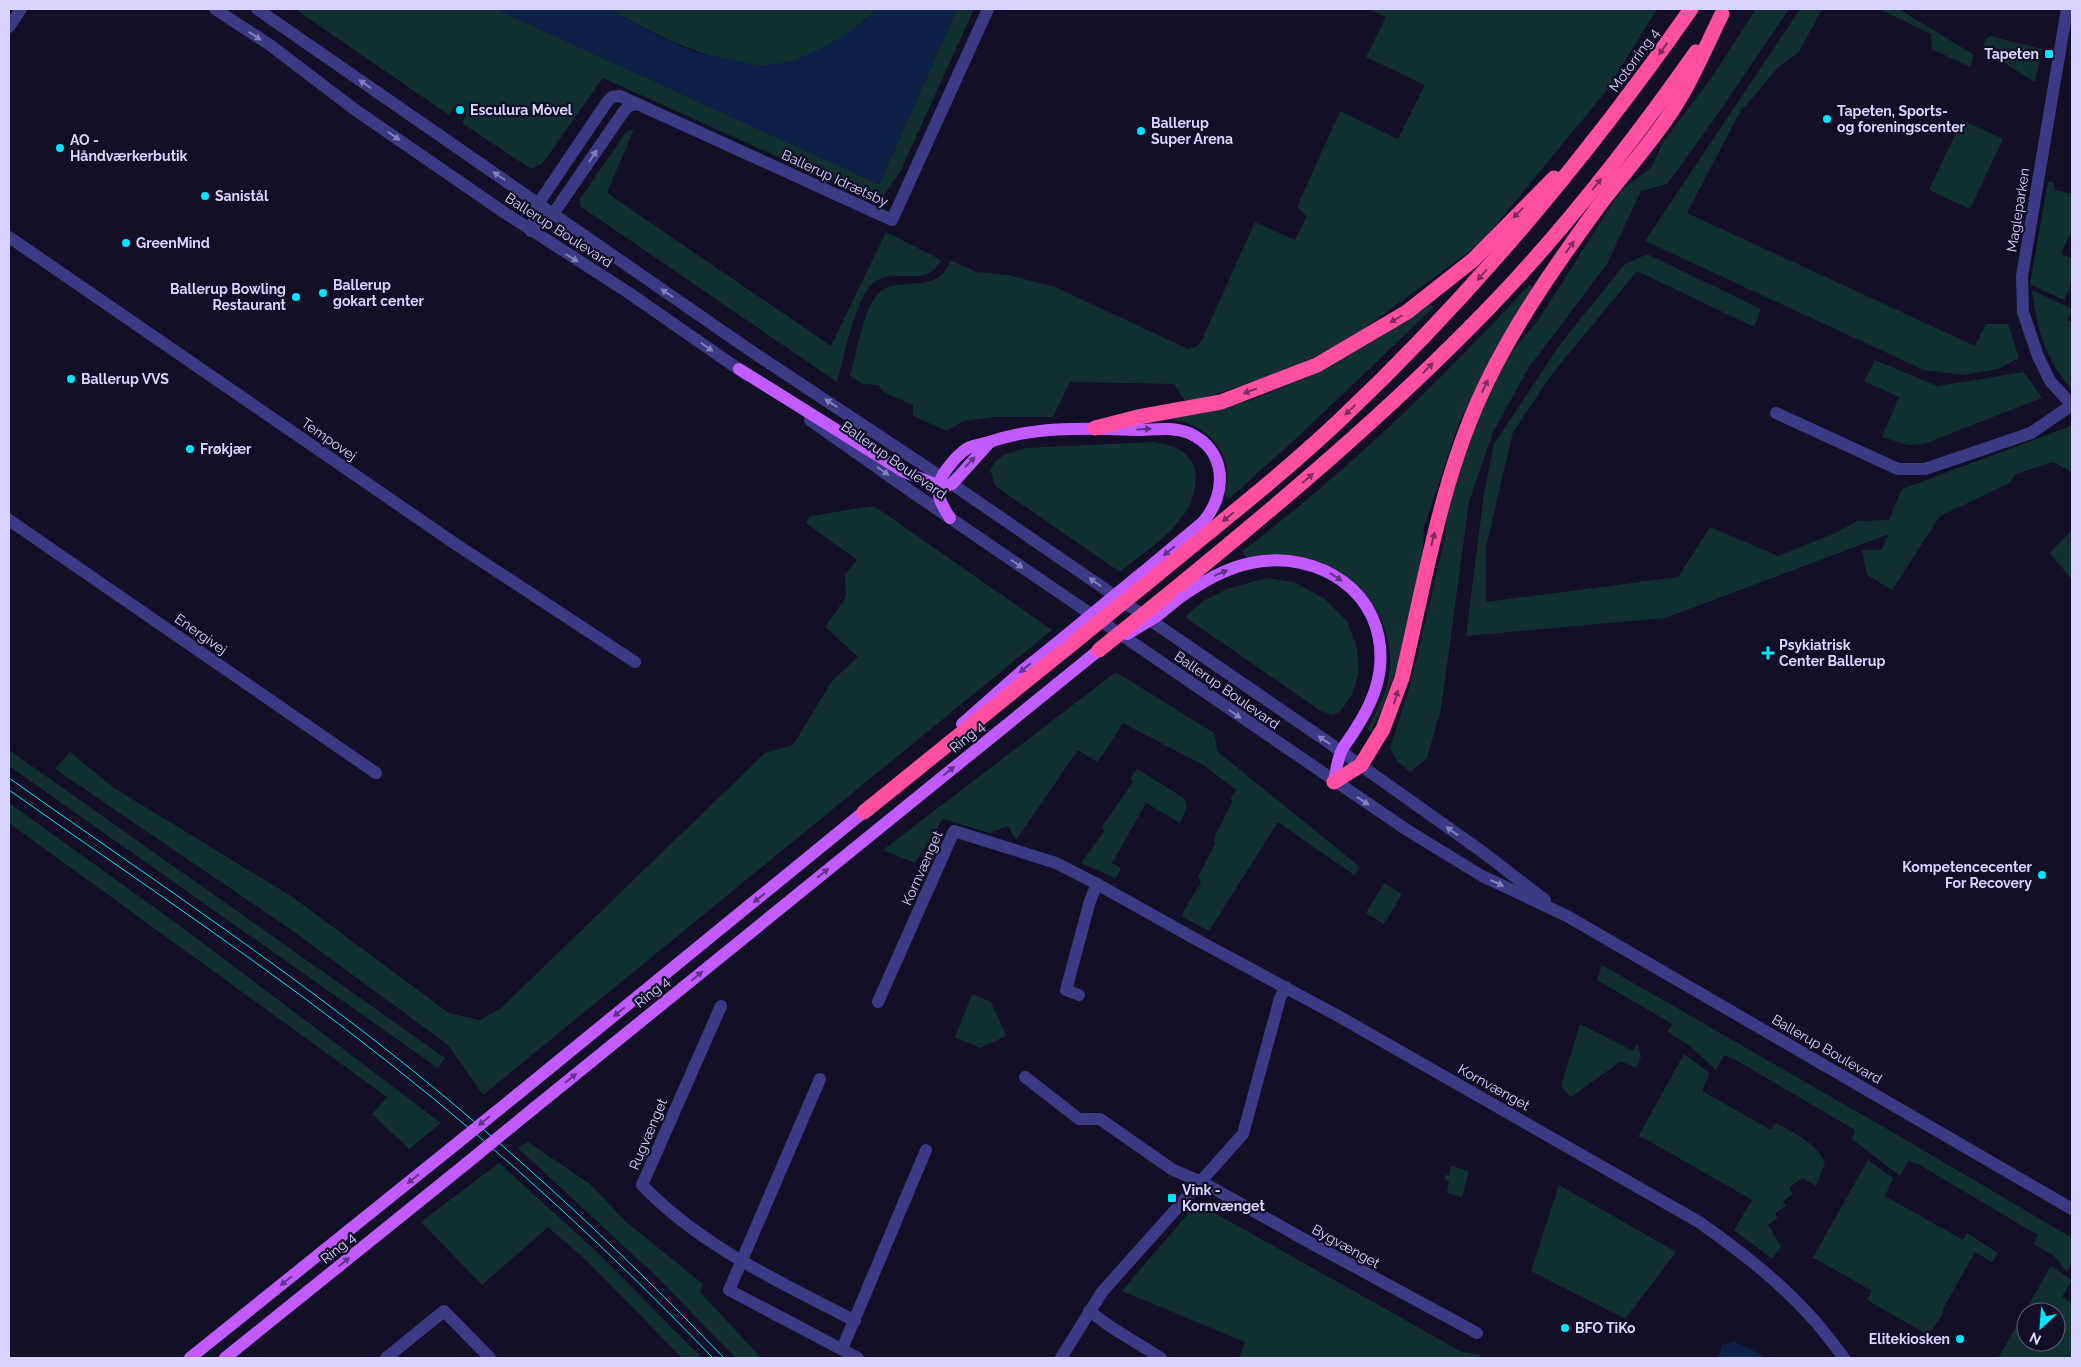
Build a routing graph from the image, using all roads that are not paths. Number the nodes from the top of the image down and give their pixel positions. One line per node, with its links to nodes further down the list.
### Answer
1 (21, 9): 8 (street)
2 (215, 9): 13 (street, Ballerup Boulevard, one-way to 13)
3 (257, 9): 11 (street, Ballerup Boulevard, one-way to 3)
4 (988, 9): 9 (street, Ballerup Idrætsby)
5 (1691, 9): 10 (highway, Motorring 4, one-way to 10)
6 (2067, 9): 16 (street, Magleparken)
7 (1724, 12): 25 (highway, one-way to 7); 29 (highway, one-way to 7)
8 (9, 27)
9 (637, 104): 11 (street, Ballerup Idrætsby); 12 (street, one-way to 9)
10 (1603, 130): 18 (highway, one-way to 18); 24 (highway, one-way to 24)
11 (538, 204): 12 (street, Ballerup Boulevard); 13 (street, Ballerup Idrætsby)
12 (553, 214): 13 (street); 20 (street, Ballerup Boulevard, one-way to 12)
13 (531, 231): 15 (street, Ballerup Boulevard, one-way to 15)
14 (9, 237): 27 (street, Tempovej)
15 (739, 369): 20 (main road); 22 (street, Ballerup Boulevard, one-way to 22)
16 (2072, 405): 17 (street, Magleparken)
17 (1776, 413)
18 (1095, 428): 19 (main road); 24 (main road, one-way to 24)
19 (990, 442): 20 (main road); 21 (main road, one-way to 19)
20 (939, 480): 21 (street, Ballerup Boulevard); 22 (main road)
21 (952, 484): 28 (street, Ballerup Boulevard, one-way to 21)
22 (950, 518): 31 (street, Ballerup Boulevard, one-way to 31)
23 (9, 520): 30 (street, Energivej)
24 (1147, 576): 32 (highway, one-way to 32, bridge)
25 (1175, 595): 26 (highway, bridge); 28 (main road, one-way to 28)
26 (1095, 653): 50 (main road, Ring 4, one-way to 26, bridge)
27 (635, 662)
28 (1341, 752): 29 (street, Ballerup Boulevard); 31 (main road)
29 (1361, 765): 31 (highway); 34 (street, Ballerup Boulevard, one-way to 29)
30 (376, 773)
31 (1334, 782): 34 (street, Ballerup Boulevard, one-way to 34)
32 (864, 812): 49 (main road, Ring 4, one-way to 49, bridge)
33 (1097, 884): 35 (street, Kornvænget); 36 (street); 37 (street, Kornvænget)
34 (1567, 916): 43 (street, Ballerup Boulevard)
35 (1286, 987): 42 (street); 56 (street, Kornvænget)
36 (1079, 995)
37 (878, 1002)
38 (721, 1006): 44 (street, Rugvænget)
39 (1025, 1078): 42 (street, Bygvænget)
40 (820, 1079): 44 (street)
41 (926, 1150): 46 (street)
42 (1202, 1182): 45 (street); 47 (street, Bygvænget)
43 (2072, 1209)
44 (742, 1261): 46 (street, Rugvænget); 48 (street)
45 (1090, 1311): 54 (street); 55 (street)
46 (855, 1321): 48 (street)
47 (1477, 1333)
48 (842, 1350): 53 (street)
49 (190, 1358)
50 (225, 1358)
51 (386, 1358): 52 (street)
52 (490, 1358)
53 (858, 1358)
54 (1061, 1358)
55 (1161, 1358)
56 (1844, 1358)

